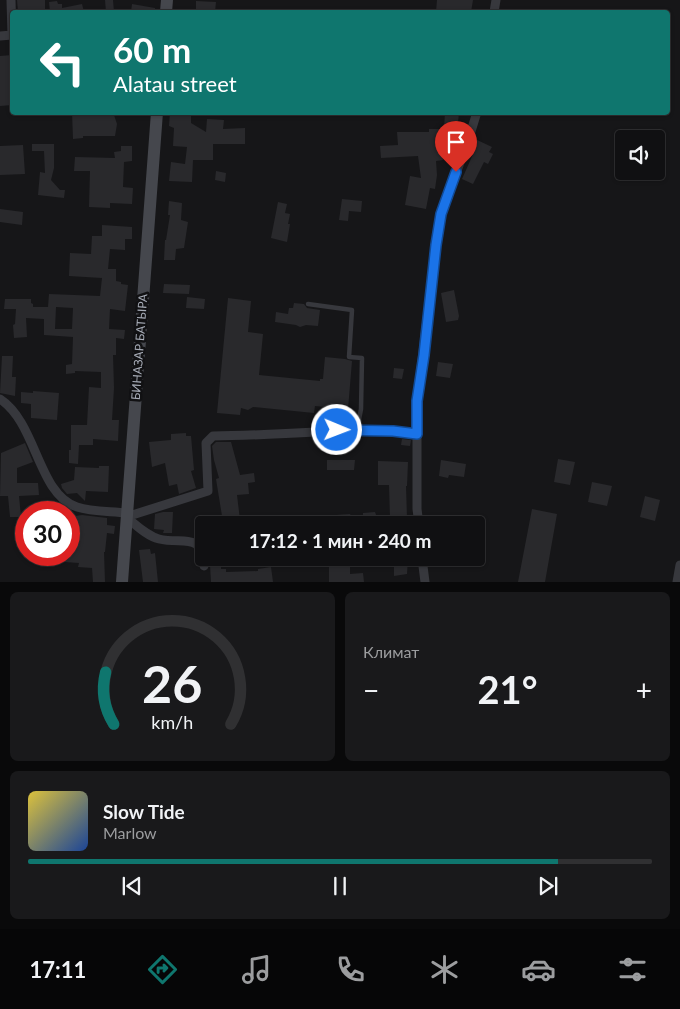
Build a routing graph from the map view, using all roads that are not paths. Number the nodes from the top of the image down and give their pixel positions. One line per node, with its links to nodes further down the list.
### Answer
1 (157, 115): 7 (street, БИНАЗАР БАТЫРА)
2 (476, 115): 6 (street)
3 (308, 304): 5 (lane)
4 (0, 399): 7 (street)
5 (357, 430): 6 (street); 7 (street)
6 (417, 434): 8 (street)
7 (127, 515): 9 (street); 12 (street, БИНАЗАР БАТЫРА)
8 (418, 516)
9 (195, 544)
10 (680, 565): 14 (street)
11 (423, 566): 13 (street)
12 (122, 582)
13 (424, 582)
14 (677, 582)

